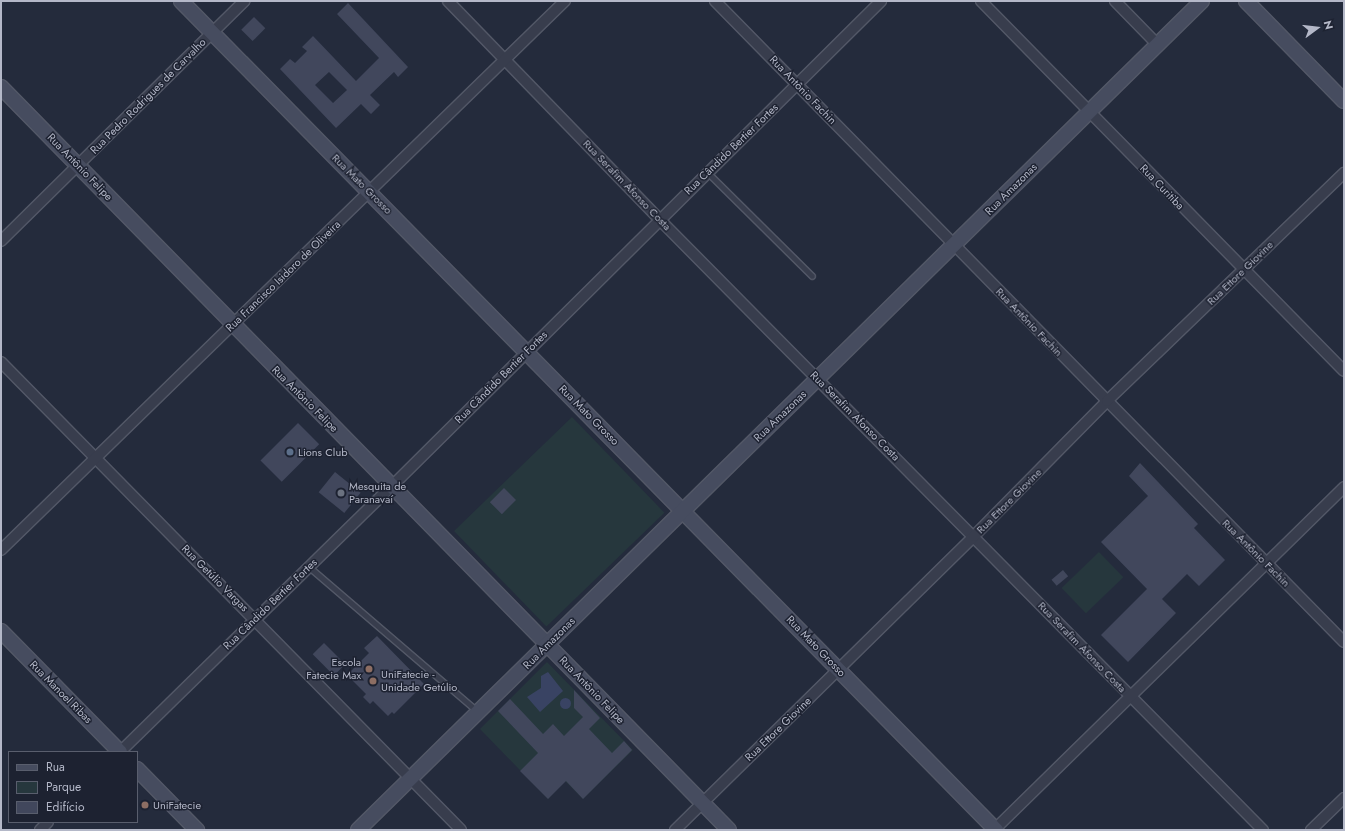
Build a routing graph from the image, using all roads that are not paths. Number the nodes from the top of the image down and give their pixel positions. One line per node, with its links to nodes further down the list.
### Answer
1 (181, 1): 11 (street, Rua Mato Grosso)
2 (244, 1): 11 (street, Rua Pedro Rodrigues de Carvalho)
3 (448, 1): 13 (street, Rua Serafim Afonso Costa)
4 (565, 1): 13 (street, Rua Francisco Isidoro de Oliveira)
5 (715, 1): 14 (street, Rua Antônio Fachin)
6 (881, 1): 14 (street, Rua Cândido Bertier Fortes)
7 (981, 1): 17 (street, Rua Curitiba)
8 (1115, 1): 12 (street)
9 (1202, 1): 12 (street, Rua Amazonas)
10 (1246, 1): 16 (street)
11 (211, 32): 18 (street, Rua Pedro Rodrigues de Carvalho); 21 (street, Rua Mato Grosso)
12 (1157, 44): 17 (street, Rua Amazonas)
13 (506, 60): 21 (street, Rua Francisco Isidoro de Oliveira); 22 (street, Rua Serafim Afonso Costa)
14 (798, 84): 19 (street, Rua Cândido Bertier Fortes); 24 (street, Rua Antônio Fachin)
15 (1, 87): 18 (street, Rua Antônio Felipe)
16 (1344, 101)
17 (1088, 112): 24 (street, Rua Amazonas); 25 (street, Rua Curitiba)
18 (78, 165): 23 (street, Rua Pedro Rodrigues de Carvalho); 27 (street, Rua Antônio Felipe)
19 (708, 173): 22 (street, Rua Cândido Bertier Fortes); 26 (lane)
20 (1344, 173): 25 (street, Rua Ettore Giovine)
21 (370, 192): 27 (street, Rua Francisco Isidoro de Oliveira); 28 (street, Rua Mato Grosso)
22 (659, 219): 28 (street, Rua Cândido Bertier Fortes); 31 (street, Rua Serafim Afonso Costa)
23 (1, 241)
24 (954, 245): 31 (street, Rua Amazonas); 32 (street, Rua Antônio Fachin)
25 (1243, 270): 30 (street, Rua Curitiba); 32 (street, Rua Ettore Giovine)
26 (812, 276)
27 (232, 325): 33 (street, Rua Francisco Isidoro de Oliveira); 34 (street, Rua Antônio Felipe)
28 (526, 351): 34 (street, Rua Cândido Bertier Fortes); 36 (street, Rua Mato Grosso)
29 (1, 362): 33 (street, Rua Getúlio Vargas)
30 (1344, 371)
31 (818, 379): 36 (street, Rua Amazonas); 37 (street, Rua Serafim Afonso Costa)
32 (1107, 401): 37 (street, Rua Ettore Giovine); 39 (street, Rua Antônio Fachin)
33 (95, 459): 38 (street, Rua Francisco Isidoro de Oliveira); 41 (street, Rua Getúlio Vargas)
34 (392, 486): 40 (street, Rua Cândido Bertier Fortes); 44 (street, Rua Antônio Felipe)
35 (1344, 487): 39 (street)
36 (683, 510): 44 (street, Rua Amazonas); 45 (street, Rua Mato Grosso)
37 (974, 536): 45 (street, Rua Ettore Giovine); 46 (street, Rua Serafim Afonso Costa)
38 (1, 550)
39 (1266, 563): 43 (street, Rua Antônio Fachin); 46 (street)
40 (309, 567): 41 (street, Rua Cândido Bertier Fortes); 47 (lane)
41 (256, 619): 49 (street, Rua Cândido Bertier Fortes); 51 (street, Rua Getúlio Vargas)
42 (1, 631): 48 (street, Rua Manoel Ribas)
43 (1344, 642)
44 (547, 645): 47 (street, Rua Amazonas); 53 (street, Rua Antônio Felipe)
45 (838, 670): 53 (street, Rua Ettore Giovine); 59 (street, Rua Mato Grosso)
46 (1130, 696): 59 (street); 60 (street, Rua Serafim Afonso Costa)
47 (478, 712): 51 (street, Rua Amazonas)
48 (119, 751)
49 (121, 751)
50 (138, 770): 54 (street)
51 (410, 779): 55 (street, Rua Amazonas); 56 (street, Rua Getúlio Vargas)
52 (1344, 798): 61 (street)
53 (703, 803): 57 (street, Rua Ettore Giovine); 58 (street, Rua Antônio Felipe)
54 (197, 830)
55 (358, 830)
56 (461, 830)
57 (675, 830)
58 (729, 830)
59 (995, 830)
60 (1262, 830)
61 (1312, 830)

